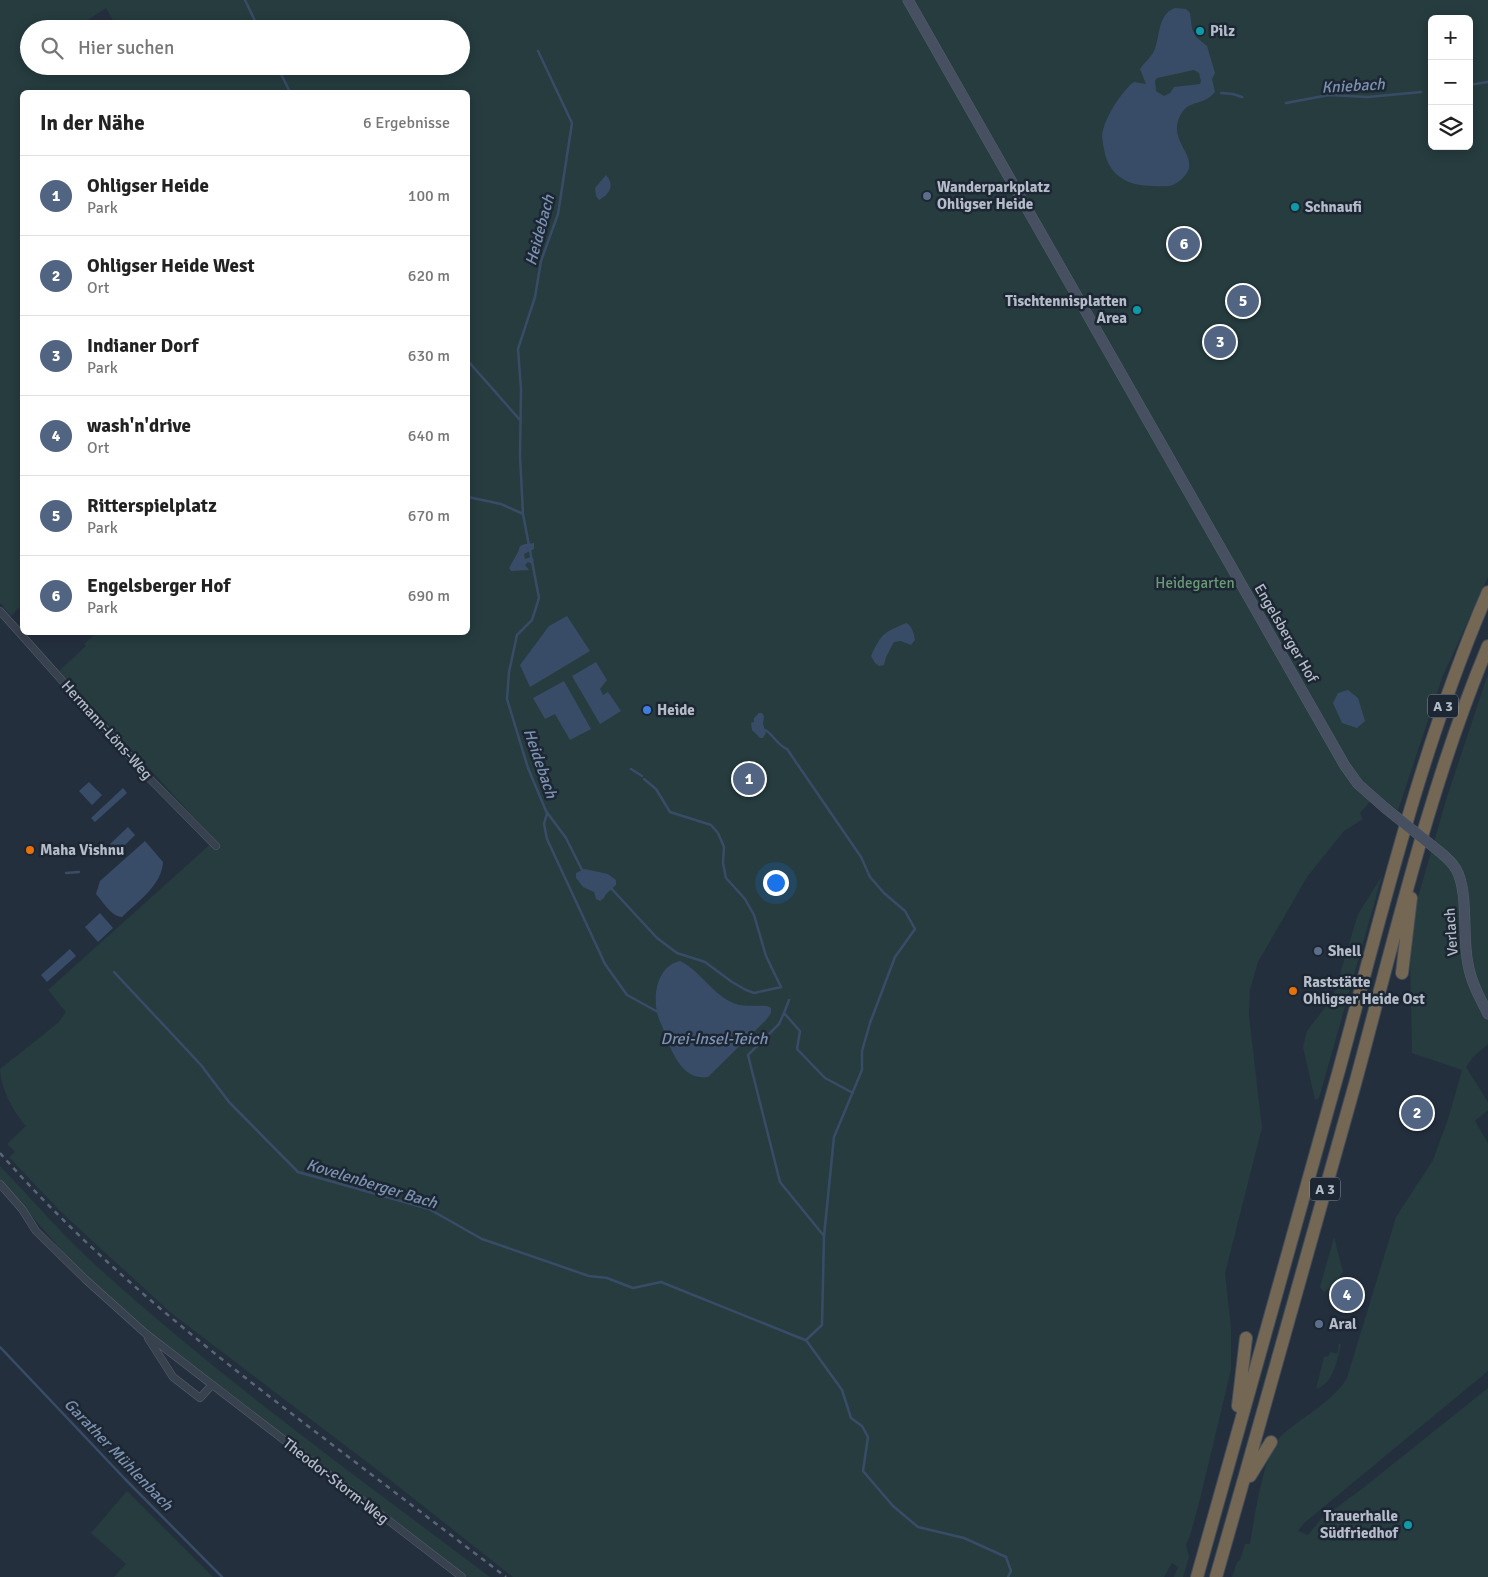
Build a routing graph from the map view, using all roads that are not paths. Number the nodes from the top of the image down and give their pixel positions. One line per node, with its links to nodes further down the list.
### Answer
1 (908, 0): 11 (street, Engelsberger Hof, bridge)
2 (1488, 592): 7 (highway, A 3)
3 (0, 612): 4 (street, Hermann-Löns-Weg)
4 (20, 634)
5 (21, 635): 8 (street, Hermann-Löns-Weg)
6 (1488, 646): 10 (highway, A 3)
7 (1411, 803): 9 (highway); 19 (highway, A 3)
8 (216, 846)
9 (1390, 848)
10 (1417, 850): 12 (highway); 20 (highway, A 3)
11 (1440, 852): 13 (street, Verlach)
12 (1402, 973)
13 (1488, 1014)
14 (0, 1184): 15 (street, Theodor-Storm-Weg)
15 (145, 1333): 17 (street, Theodor-Storm-Weg); 17 (street, Theodor-Storm-Weg)
16 (1246, 1338): 19 (highway)
17 (211, 1386): 21 (street, Theodor-Storm-Weg)
18 (1271, 1442): 20 (highway)
19 (1234, 1443): 22 (highway, A 3)
20 (1230, 1528): 23 (highway, A 3)
21 (462, 1577)
22 (1197, 1577)
23 (1216, 1577)

